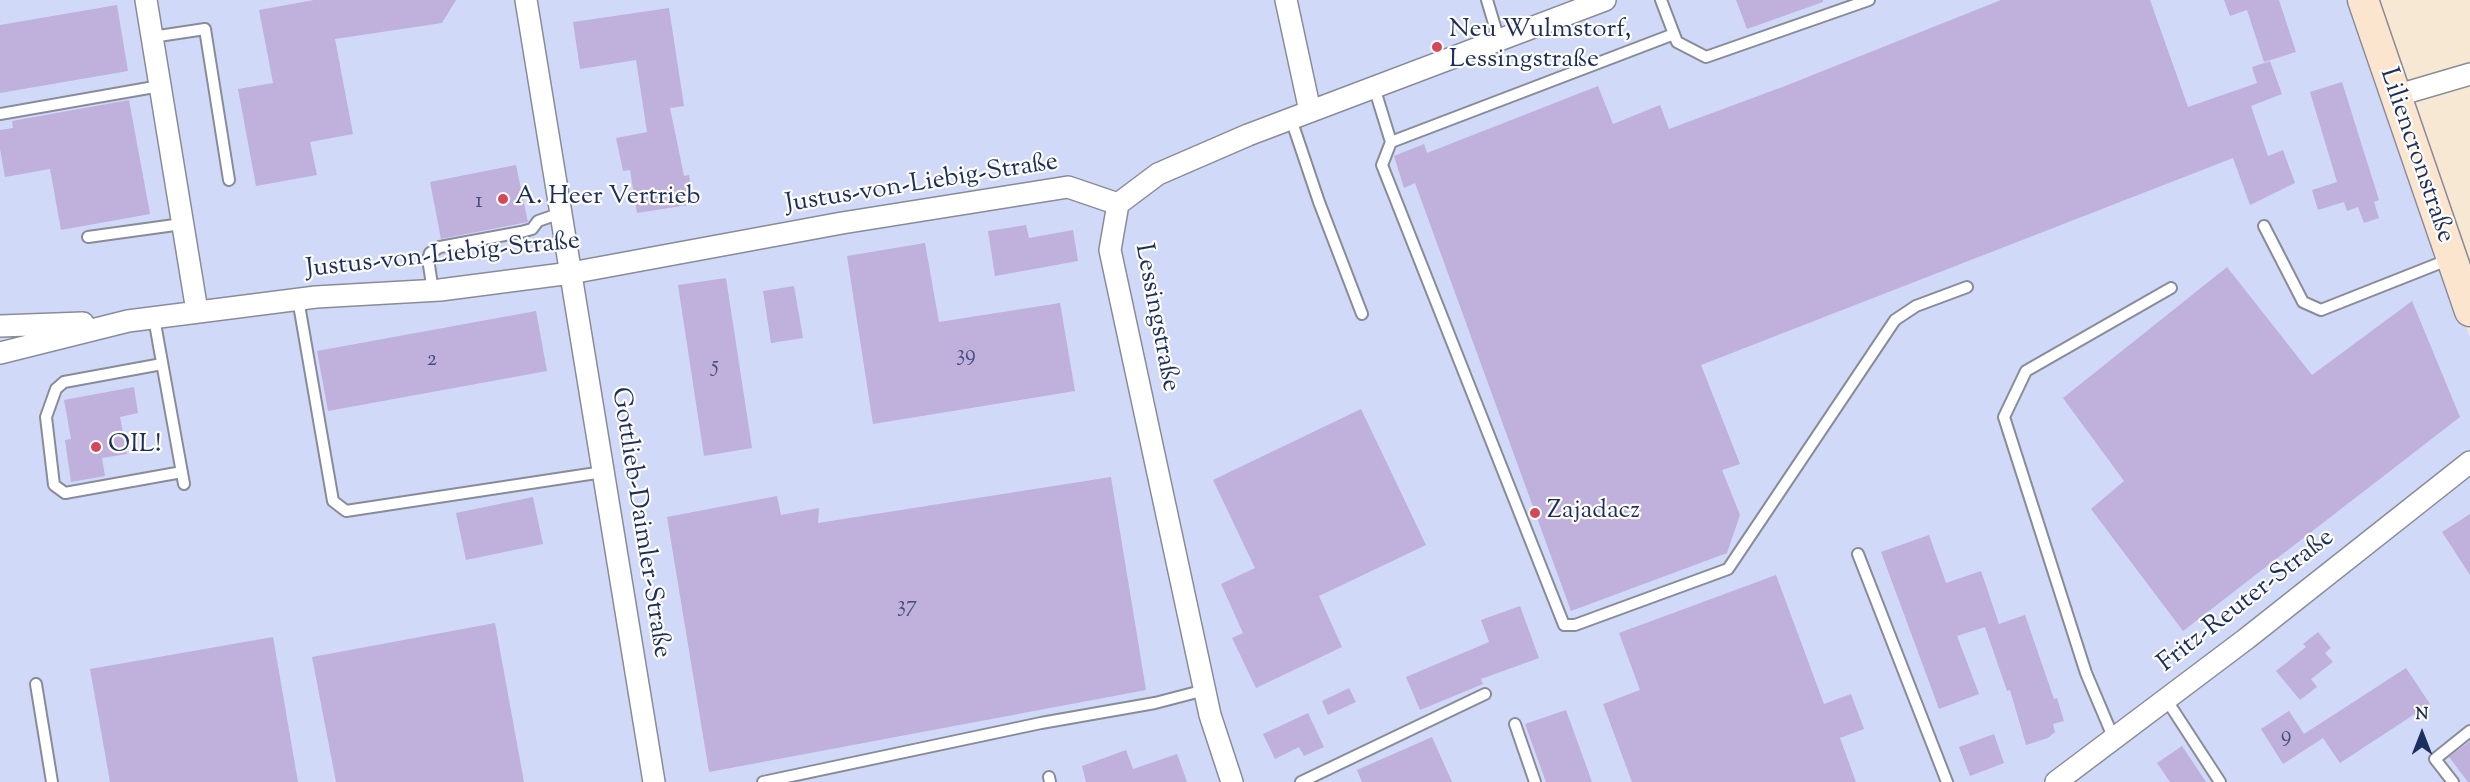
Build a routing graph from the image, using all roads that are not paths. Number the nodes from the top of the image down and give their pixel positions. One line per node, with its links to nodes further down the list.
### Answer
1 (146, 0): 10 (street)
2 (526, 0): 21 (street, Gottlieb-Daimler-Straße)
3 (1286, 0): 17 (street)
4 (1487, 0): 11 (lane)
5 (1605, 0): 11 (street)
6 (1661, 0): 9 (lane)
7 (1869, 0): 9 (lane)
8 (2363, 0): 15 (street, Liliencronstraße)
9 (1674, 34): 18 (lane)
10 (152, 37): 13 (street); 19 (lane)
11 (1499, 40): 14 (street)
12 (2470, 74): 15 (street)
13 (160, 86): 16 (lane); 22 (street)
14 (1374, 87): 17 (street); 18 (lane)
15 (2395, 96): 25 (street, Liliencronstraße)
16 (0, 114)
17 (1301, 115): 20 (street); 33 (lane)
18 (1391, 142): 27 (lane)
19 (229, 180)
20 (1118, 204): 26 (street, Justus-von-Liebig-Straße); 45 (street, Lessingstraße)
21 (561, 213): 26 (street, Gottlieb-Daimler-Straße); 29 (lane)
22 (183, 224): 24 (lane); 31 (street)
23 (2264, 226): 25 (lane)
24 (88, 237)
25 (2451, 259): 32 (street, Liliencronstraße)
26 (571, 273): 29 (street, Justus-von-Liebig-Straße); 41 (street, Gottlieb-Daimler-Straße)
27 (1967, 287)
28 (2171, 288): 50 (lane)
29 (434, 291): 30 (street, Justus-von-Liebig-Straße)
30 (298, 299): 31 (street, Justus-von-Liebig-Straße); 41 (lane)
31 (197, 311): 34 (street, Justus-von-Liebig-Straße)
32 (2470, 311)
33 (1362, 314)
34 (154, 318): 35 (street, Justus-von-Liebig-Straße); 38 (lane)
35 (128, 321): 36 (street); 37 (street)
36 (0, 326)
37 (0, 353)
38 (162, 364): 40 (lane); 40 (lane)
39 (2470, 462): 47 (street, Fritz-Reuter-Straße)
40 (182, 472): 42 (lane)
41 (603, 472): 52 (street, Gottlieb-Daimler-Straße)
42 (184, 484)
43 (1858, 554): 57 (lane)
44 (36, 684): 51 (lane)
45 (1205, 690): 53 (lane); 54 (street, Lessingstraße)
46 (1485, 694): 55 (lane)
47 (2166, 699): 50 (street, Fritz-Reuter-Straße); 59 (lane)
48 (1515, 724): 56 (lane)
49 (2470, 731): 60 (lane)
50 (2114, 739): 58 (street, Fritz-Reuter-Straße)
51 (52, 782)
52 (654, 782)
53 (763, 782)
54 (1232, 782)
55 (1301, 782)
56 (1535, 782)
57 (1947, 782)
58 (2056, 782)
59 (2220, 782)
60 (2453, 782)

